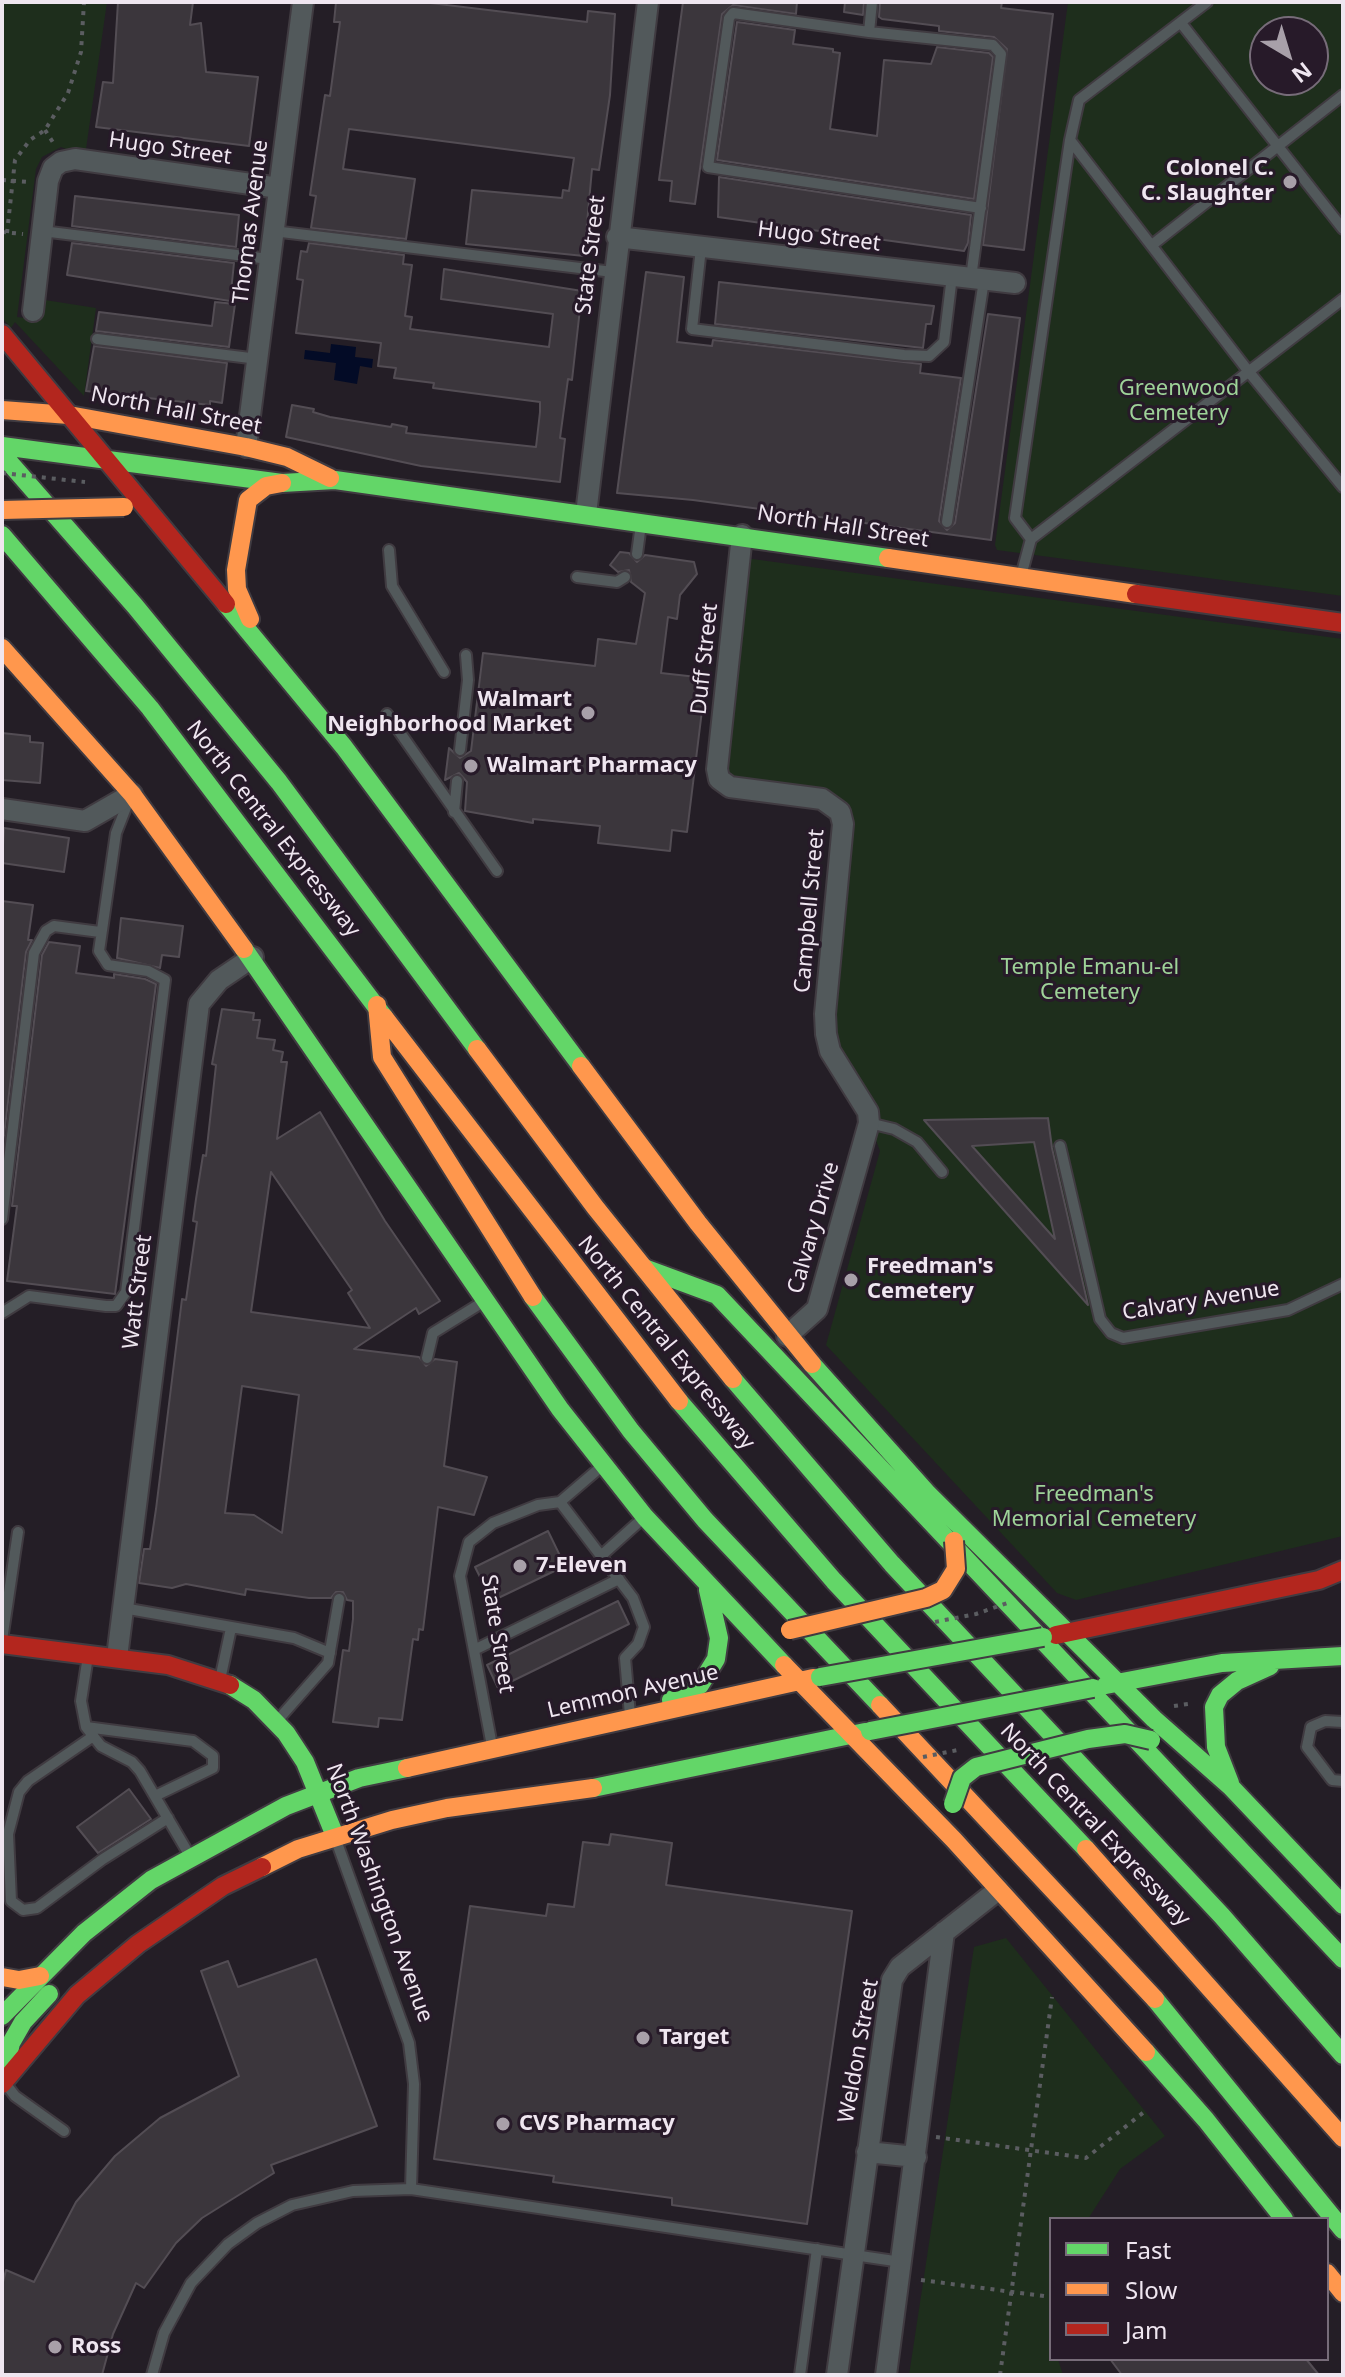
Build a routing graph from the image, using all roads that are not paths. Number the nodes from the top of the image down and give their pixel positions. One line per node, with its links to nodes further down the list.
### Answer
1 (303, 2): 10 (street, Thomas Avenue)
2 (648, 2): 15 (street, State Street)
3 (872, 2): 6 (lane)
4 (1207, 2): 5 (lane)
5 (1181, 23): 8 (lane); 9 (lane)
6 (869, 32): 11 (lane); 11 (lane)
7 (1343, 95): 9 (lane)
8 (1070, 140): 16 (lane); 44 (lane)
9 (1278, 145): 12 (lane); 16 (lane)
10 (279, 188): 13 (street, Thomas Avenue); 14 (street, Hugo Street)
11 (981, 208): 20 (lane)
12 (1343, 229)
13 (273, 231): 18 (street, Thomas Avenue); 19 (lane)
14 (34, 233): 18 (lane); 23 (street)
15 (617, 237): 17 (street, Hugo Street); 19 (street, State Street)
16 (1152, 245): 27 (lane)
17 (701, 248): 20 (street, Hugo Street); 20 (lane)
18 (269, 259): 26 (street, Thomas Avenue)
19 (613, 272): 38 (street, State Street)
20 (969, 278): 21 (street, Hugo Street); 41 (lane)
21 (1015, 283)
22 (1343, 299): 27 (lane)
23 (33, 311)
24 (2, 334): 29 (main road)
25 (97, 339): 26 (lane)
26 (258, 359): 31 (street, Thomas Avenue)
27 (1249, 372): 36 (lane); 44 (lane)
28 (2, 410): 29 (main road, North Hall Street)
29 (69, 415): 30 (main road); 31 (main road, North Hall Street); 33 (main road)
30 (2, 443): 33 (main road, North Hall Street)
31 (246, 447): 34 (main road, North Hall Street)
32 (2, 454): 70 (main road, North Central Expressway)
33 (108, 459): 35 (main road, North Hall Street); 39 (main road)
34 (335, 480): 35 (main road, North Hall Street); 38 (main road, North Hall Street)
35 (282, 483): 51 (main road)
36 (1343, 487)
37 (2, 510): 39 (main road, bridge)
38 (586, 514): 40 (main road, North Hall Street)
39 (159, 521): 51 (main road)
40 (641, 522): 43 (main road, North Hall Street); 46 (lane)
41 (947, 522)
42 (2, 535): 65 (main road, North Central Expressway)
43 (742, 535): 49 (main road, North Hall Street); 58 (street, Duff Street)
44 (1031, 539): 49 (lane)
45 (389, 550): 54 (lane)
46 (637, 554)
47 (577, 577): 48 (lane)
48 (625, 577)
49 (1021, 578): 50 (main road, North Hall Street)
50 (1343, 623)
51 (259, 642): 74 (main road)
52 (2, 648): 59 (main road)
53 (466, 655): 56 (lane)
54 (444, 672)
55 (387, 714): 61 (lane)
56 (460, 750)
57 (457, 781): 61 (lane)
58 (725, 785): 66 (street, Campbell Street)
59 (132, 794): 60 (street); 63 (lane); 64 (main road)
60 (2, 809)
61 (454, 812): 62 (lane)
62 (497, 871)
63 (100, 932): 69 (lane); 73 (lane)
64 (253, 957): 72 (main road); 86 (street, Watt Street)
65 (377, 1004): 125 (main road, North Central Expressway); 130 (main road)
66 (869, 1123): 68 (lane); 74 (street, Calvary Drive)
67 (1060, 1146): 71 (lane, Calvary Avenue)
68 (942, 1172)
69 (2, 1219)
70 (642, 1267): 118 (main road); 122 (main road, North Central Expressway)
71 (1343, 1284)
72 (485, 1301): 75 (lane); 76 (main road)
73 (2, 1313)
74 (787, 1336): 77 (main road)
75 (427, 1358)
76 (604, 1465): 78 (lane, State Street); 79 (main road)
77 (928, 1494): 87 (main road, bridge); 89 (main road)
78 (560, 1502): 81 (lane); 91 (lane, State Street)
79 (645, 1517): 81 (lane); 84 (main road)
80 (18, 1532): 90 (lane)
81 (602, 1555): 83 (lane)
82 (1343, 1570): 89 (main road, Lemmon Avenue)
83 (619, 1579): 91 (lane); 100 (lane)
84 (706, 1585): 87 (main road); 100 (main road)
85 (339, 1599): 92 (lane)
86 (123, 1608): 88 (lane); 96 (street, Watt Street)
87 (738, 1618): 98 (main road)
88 (231, 1628): 92 (lane); 97 (lane)
89 (1068, 1633): 98 (main road, Lemmon Avenue, bridge); 99 (main road)
90 (2, 1642): 93 (main road, North Washington Avenue)
91 (474, 1650): 105 (lane, State Street)
92 (330, 1653): 101 (lane)
93 (88, 1654): 96 (main road, North Washington Avenue); 103 (lane)
94 (1321, 1656): 95 (main road); 99 (main road); 107 (main road)
95 (1343, 1656)
96 (117, 1657): 97 (main road, North Washington Avenue)
97 (220, 1680): 101 (main road, North Washington Avenue)
98 (799, 1680): 100 (main road, Lemmon Avenue); 104 (main road)
99 (1118, 1683): 104 (main road, bridge); 107 (main road)
100 (636, 1716): 105 (main road, Lemmon Avenue)
101 (276, 1721): 108 (main road, North Washington Avenue)
102 (1343, 1722): 106 (lane)
103 (89, 1732): 109 (lane); 109 (lane); 110 (lane)
104 (850, 1733): 111 (main road); 112 (main road)
105 (492, 1748): 108 (main road, Lemmon Avenue)
106 (1343, 1781)
107 (1231, 1787): 112 (main road, bridge); 115 (main road)
108 (318, 1792): 111 (main road, North Washington Avenue); 113 (main road, Lemmon Avenue)
109 (155, 1796): 110 (lane)
110 (168, 1818): 113 (lane)
111 (335, 1836): 123 (main road); 128 (lane, North Washington Avenue)
112 (954, 1840): 114 (main road)
113 (190, 1856): 117 (main road, Lemmon Avenue)
114 (998, 1890): 116 (street, Weldon Street); 129 (main road)
115 (1343, 1905)
116 (944, 1932): 126 (street, Weldon Street); 127 (street)
117 (84, 1933): 119 (main road, Lemmon Avenue); 123 (main road)
118 (1343, 1959)
119 (40, 1976): 120 (main road); 121 (main road, Lemmon Avenue)
120 (2, 1977)
121 (2, 2016)
122 (1343, 2055)
123 (3, 2082): 124 (lane)
124 (64, 2131)
125 (1343, 2138)
126 (867, 2152): 127 (street, Weldon Street); 132 (street, Weldon Street)
127 (916, 2157): 133 (street)
128 (411, 2189): 131 (lane); 136 (lane)
129 (1282, 2217)
130 (1343, 2230)
131 (817, 2249): 132 (lane); 137 (lane)
132 (853, 2254): 133 (lane); 138 (street, Weldon Street)
133 (901, 2262): 139 (street)
134 (1329, 2276): 135 (main road)
135 (1343, 2293)
136 (152, 2375)
137 (800, 2375)
138 (837, 2375)
139 (886, 2375)

